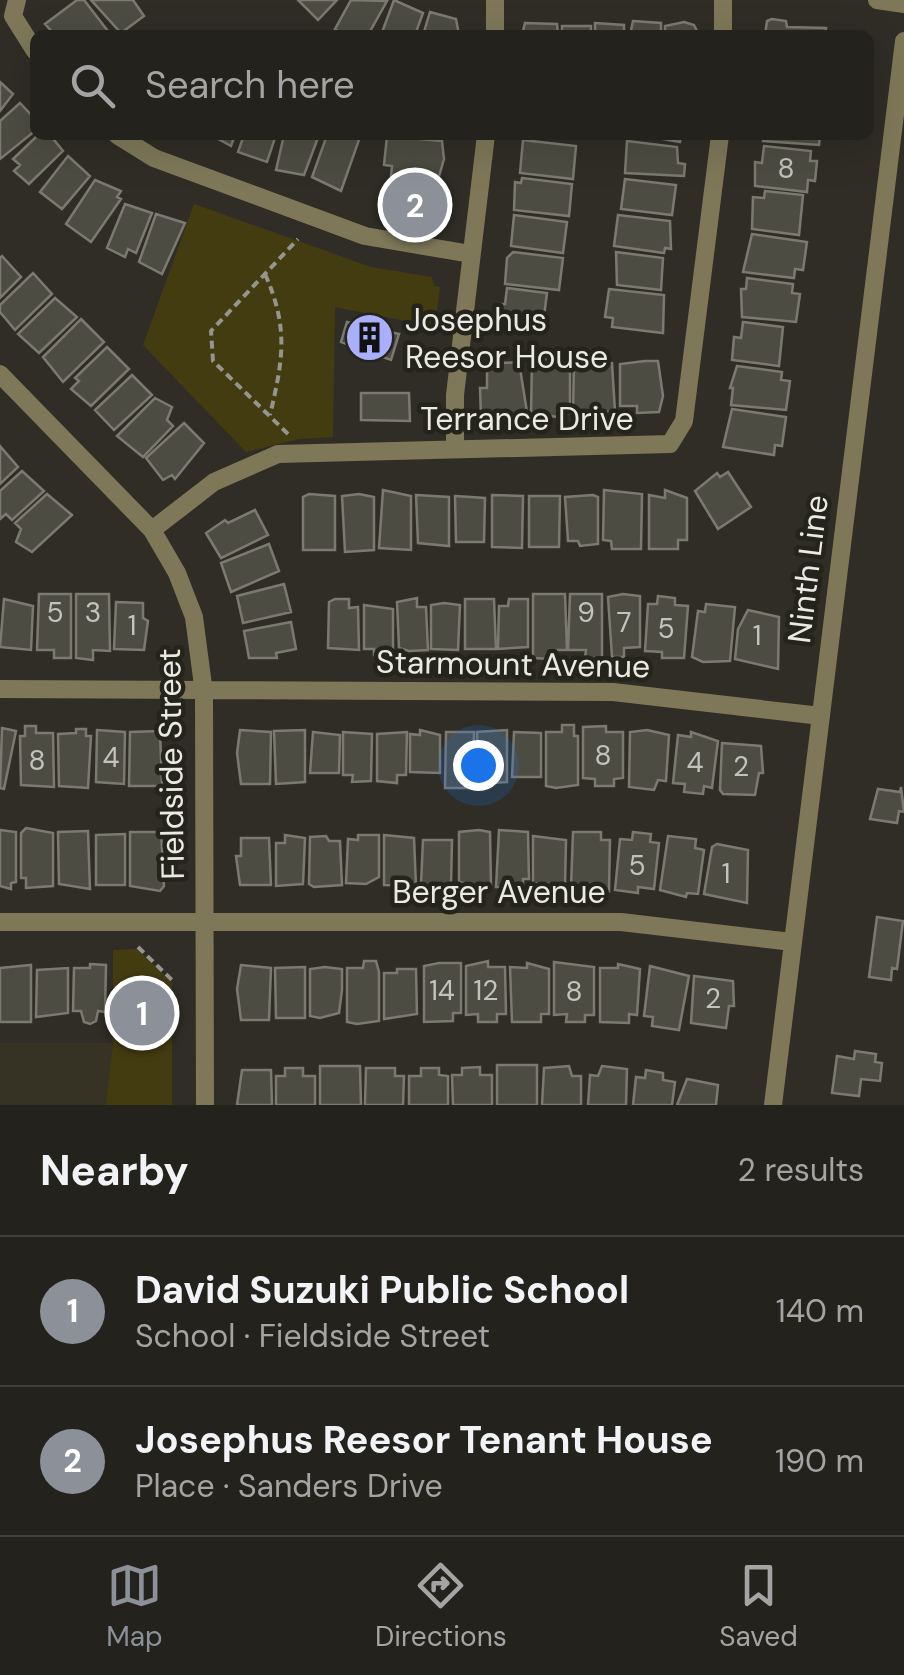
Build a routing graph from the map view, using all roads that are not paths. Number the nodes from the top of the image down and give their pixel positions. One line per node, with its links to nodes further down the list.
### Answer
1 (18, 0): 9 (street)
2 (496, 0): 6 (street)
3 (723, 0): 7 (street)
4 (877, 0): 5 (street)
5 (904, 4)
6 (495, 30)
7 (723, 30)
8 (904, 41): 19 (street, Ninth Line)
9 (30, 43)
10 (125, 140): 13 (street)
11 (485, 140): 13 (street)
12 (719, 140): 15 (street, Terrance Drive)
13 (471, 254): 15 (street)
14 (0, 374): 16 (street, Fieldside Street)
15 (455, 449): 16 (street, Terrance Drive)
16 (152, 530): 18 (street, Fieldside Street)
17 (0, 689): 18 (street, Starmount Avenue)
18 (204, 693): 19 (street, Starmount Avenue); 21 (street, Fieldside Street)
19 (820, 716): 22 (street, Ninth Line)
20 (0, 922): 21 (street, Berger Avenue)
21 (204, 922): 22 (street, Berger Avenue); 23 (street, Fieldside Street)
22 (792, 942): 24 (street, Ninth Line)
23 (205, 1105)
24 (772, 1105)

